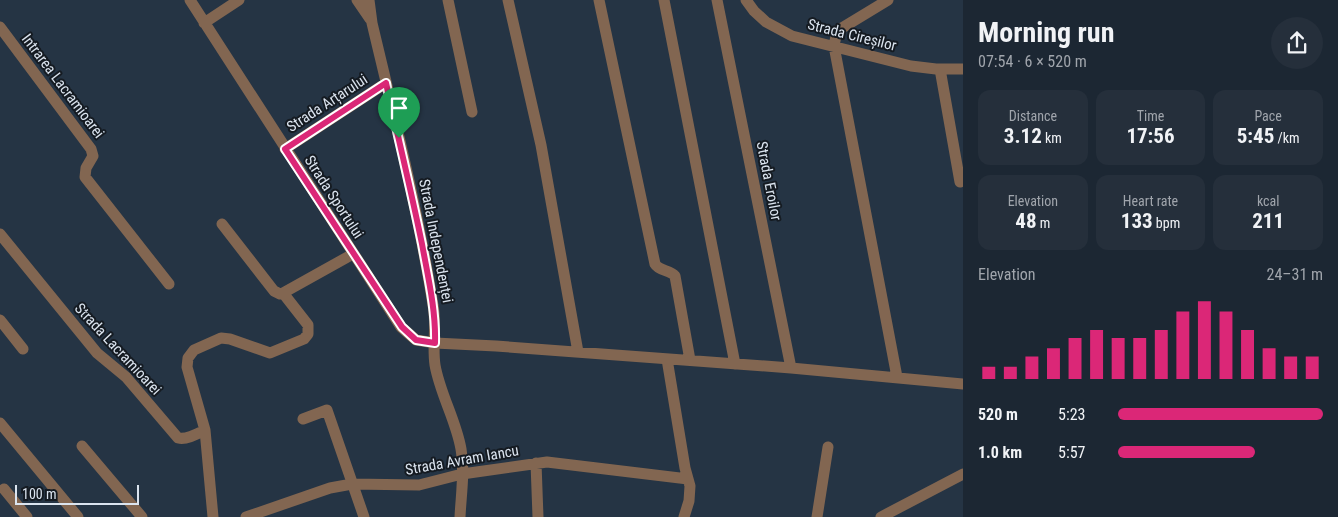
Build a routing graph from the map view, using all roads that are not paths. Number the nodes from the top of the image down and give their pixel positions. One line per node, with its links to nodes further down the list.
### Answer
1 (190, 0): 12 (street, Strada Sportului)
2 (239, 0): 12 (street)
3 (357, 0): 13 (street)
4 (369, 0): 13 (street, Strada Independenței)
5 (448, 0): 19 (street)
6 (508, 0): 30 (street)
7 (599, 0): 32 (street)
8 (664, 0): 33 (street)
9 (717, 0): 34 (street, Strada Eroilor)
10 (746, 0): 15 (street, Strada Cireșilor)
11 (888, 0): 15 (street)
12 (204, 23): 20 (street, Strada Sportului)
13 (372, 23): 18 (street, Strada Independenței)
14 (0, 27): 25 (street, Intrarea Lacramioarei)
15 (834, 46): 16 (street, Strada Cireșilor); 35 (street)
16 (940, 69): 17 (street, Strada Cireșilor); 21 (street)
17 (963, 69)
18 (386, 83): 20 (street, Strada Arțarului); 28 (street, Strada Independenței)
19 (472, 112)
20 (285, 149): 24 (street, Strada Sportului)
21 (960, 182)
22 (222, 224): 26 (street)
23 (0, 234): 39 (street, Strada Lacramioarei)
24 (353, 254): 26 (street); 28 (street, Strada Sportului)
25 (169, 284)
26 (283, 293): 39 (street)
27 (0, 320): 29 (street)
28 (435, 343): 30 (street); 43 (street, Strada Independenței)
29 (23, 349)
30 (578, 352): 31 (street)
31 (667, 359): 32 (street); 45 (street)
32 (690, 360): 33 (street)
33 (735, 364): 34 (street)
34 (791, 368): 35 (street)
35 (897, 377): 36 (street)
36 (963, 384)
37 (303, 419): 46 (street)
38 (0, 423): 49 (street)
39 (205, 430): 51 (street)
40 (82, 446): 50 (street)
41 (828, 447): 57 (street)
42 (536, 463): 43 (street, Strada Avram Iancu); 45 (street, Strada Avram Iancu); 55 (street)
43 (462, 474): 46 (street, Strada Avram Iancu); 54 (street, Strada Independenței)
44 (963, 474): 58 (street)
45 (688, 479): 56 (street)
46 (352, 484): 52 (street, Strada Avram Iancu); 53 (street)
47 (4, 489): 48 (street)
48 (27, 517)
49 (78, 517)
50 (142, 517)
51 (213, 517)
52 (246, 517)
53 (364, 517)
54 (460, 517)
55 (538, 517)
56 (684, 517)
57 (817, 517)
58 (881, 517)

